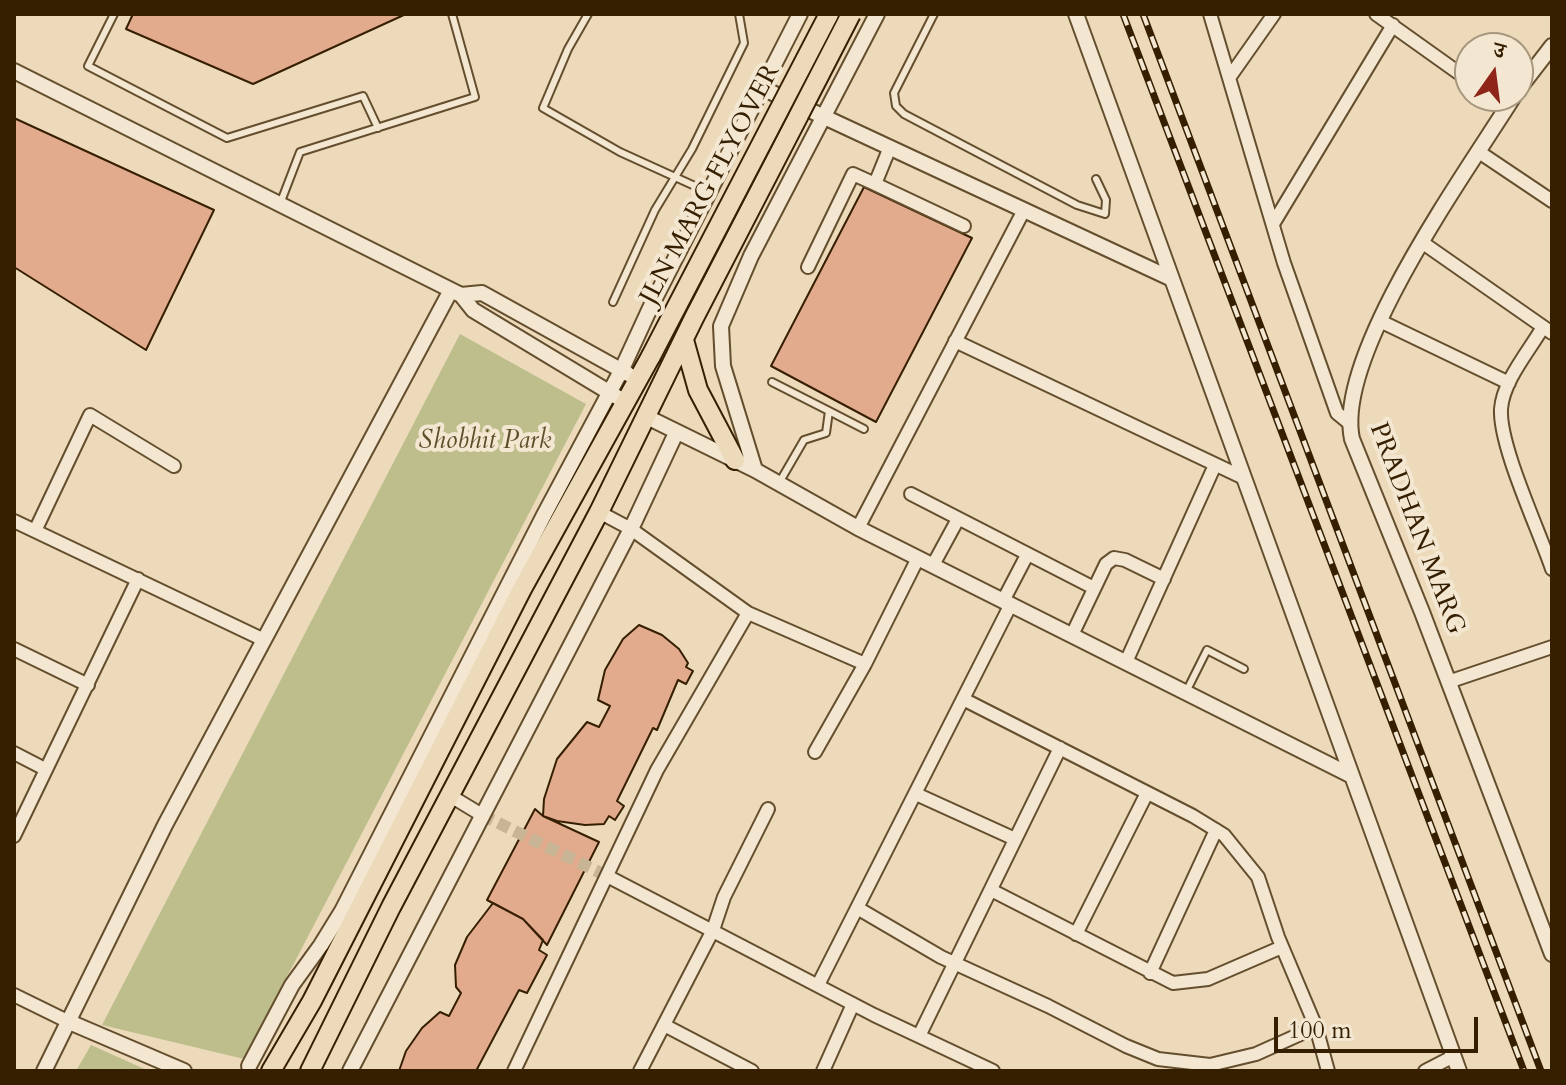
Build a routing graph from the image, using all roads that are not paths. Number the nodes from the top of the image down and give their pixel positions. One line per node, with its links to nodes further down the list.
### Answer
1 (114, 14): 23 (lane)
2 (452, 14): 23 (lane)
3 (588, 14): 26 (lane)
4 (739, 14): 26 (lane)
5 (800, 14): 20 (street)
6 (829, 14): 44 (main road, JLN MARG FLYOVER, bridge)
7 (851, 14): 42 (main road, JLN MARG FLYOVER, bridge)
8 (877, 14): 22 (street)
9 (934, 14): 27 (lane)
10 (1076, 14): 37 (street)
11 (1210, 14): 19 (street)
12 (1274, 14): 19 (street)
13 (1376, 14): 14 (street)
14 (1393, 25): 16 (street); 33 (street)
15 (1552, 46): 17 (street)
16 (1454, 69)
17 (1534, 69)
18 (14, 71): 31 (street)
19 (1229, 78): 33 (street)
20 (762, 88): 22 (street); 29 (street)
21 (1505, 112): 25 (street, PRADHAN MARG)
22 (825, 117): 24 (street); 56 (street)
23 (378, 128): 31 (lane)
24 (890, 147): 28 (street); 32 (street)
25 (1479, 152): 30 (street); 35 (street, PRADHAN MARG)
26 (674, 178): 29 (lane); 39 (lane)
27 (1096, 179)
28 (875, 184): 34 (street); 36 (street)
29 (708, 192): 44 (street)
30 (1552, 201)
31 (280, 204): 38 (street)
32 (1024, 210): 37 (street); 43 (street)
33 (1273, 224): 50 (street)
34 (964, 226)
35 (1423, 243): 40 (street, PRADHAN MARG); 41 (street)
36 (808, 267)
37 (1172, 279): 57 (street)
38 (456, 292): 44 (street); 47 (street); 76 (street)
39 (613, 302)
40 (1380, 321): 46 (street); 50 (street, PRADHAN MARG)
41 (1548, 330): 46 (street)
42 (684, 340): 49 (main road, JLN MARG FLYOVER); 53 (main road)
43 (955, 341): 54 (street); 63 (street)
44 (630, 374): 47 (main road, JLN MARG FLYOVER)
45 (772, 382): 48 (lane)
46 (1509, 383): 69 (street)
47 (618, 397): 106 (street); 108 (main road, JLN MARG FLYOVER)
48 (829, 411): 51 (lane); 58 (lane)
49 (647, 417): 52 (street); 60 (main road, JLN MARG FLYOVER)
50 (1348, 422): 82 (street, PRADHAN MARG)
51 (864, 429)
52 (676, 433): 53 (street); 64 (street)
53 (735, 460): 56 (street)
54 (1215, 465): 57 (street); 71 (street)
55 (174, 466): 65 (street)
56 (755, 470): 58 (street)
57 (1244, 478): 90 (street)
58 (779, 483): 63 (street)
59 (911, 494): 61 (street)
60 (599, 512): 64 (street); 93 (main road, JLN MARG FLYOVER)
61 (958, 519): 66 (street); 68 (street)
62 (14, 521): 65 (street)
63 (858, 528): 67 (street)
64 (631, 529): 74 (street); 95 (street)
65 (35, 531): 70 (street)
66 (1027, 555): 72 (street); 73 (street)
67 (918, 558): 68 (street); 80 (street)
68 (933, 565): 73 (street)
69 (1552, 569)
70 (138, 579): 76 (street); 83 (street)
71 (1164, 579): 72 (street); 79 (street)
72 (1094, 588): 75 (street)
73 (1007, 602): 75 (street); 85 (street)
74 (748, 613): 80 (street); 99 (street)
75 (1072, 635): 79 (street)
76 (262, 639): 113 (street)
77 (1552, 647): 82 (street)
78 (14, 649): 83 (street)
79 (1126, 662): 84 (street)
80 (865, 664): 87 (street)
81 (1244, 669): 84 (lane)
82 (1448, 682): 105 (street, PRADHAN MARG)
83 (88, 685): 89 (street)
84 (1186, 692): 90 (street)
85 (963, 699): 86 (street); 92 (street)
86 (1060, 748): 91 (street); 98 (street)
87 (815, 752)
88 (14, 753): 89 (street)
89 (45, 769): 97 (street)
90 (1352, 776): 117 (street)
91 (1147, 793): 96 (street); 103 (street)
92 (916, 794): 98 (street); 101 (street)
93 (449, 795): 95 (street); 124 (main road, JLN MARG FLYOVER)
94 (768, 809): 102 (street)
95 (482, 815): 118 (street)
96 (1216, 830): 104 (street); 109 (street)
97 (14, 836)
98 (1015, 839): 100 (street)
99 (607, 876): 102 (street); 125 (street)
100 (991, 890): 103 (street); 107 (street)
101 (859, 909): 107 (street); 110 (street)
102 (713, 930): 110 (street); 114 (street)
103 (1076, 934): 109 (street)
104 (1282, 947): 109 (street); 115 (street)
105 (1552, 954)
106 (311, 959): 108 (main road); 119 (street)
107 (955, 963): 115 (street); 116 (street)
108 (328, 969): 123 (main road, JLN MARG FLYOVER)
109 (1150, 973)
110 (818, 985): 112 (street)
111 (14, 995): 113 (street)
112 (853, 1004): 116 (street); 127 (street)
113 (67, 1021): 121 (street); 122 (street)
114 (664, 1025): 120 (street); 126 (street)
115 (1316, 1027): 129 (street)
116 (919, 1036): 128 (street)
117 (1454, 1056): 130 (street); 131 (street)
118 (355, 1068)
119 (250, 1069)
120 (748, 1070)
121 (44, 1071)
122 (184, 1071)
123 (271, 1071)
124 (310, 1071)
125 (514, 1071)
126 (640, 1071)
127 (823, 1071)
128 (993, 1071)
129 (1328, 1071)
130 (1425, 1071)
131 (1459, 1071)

